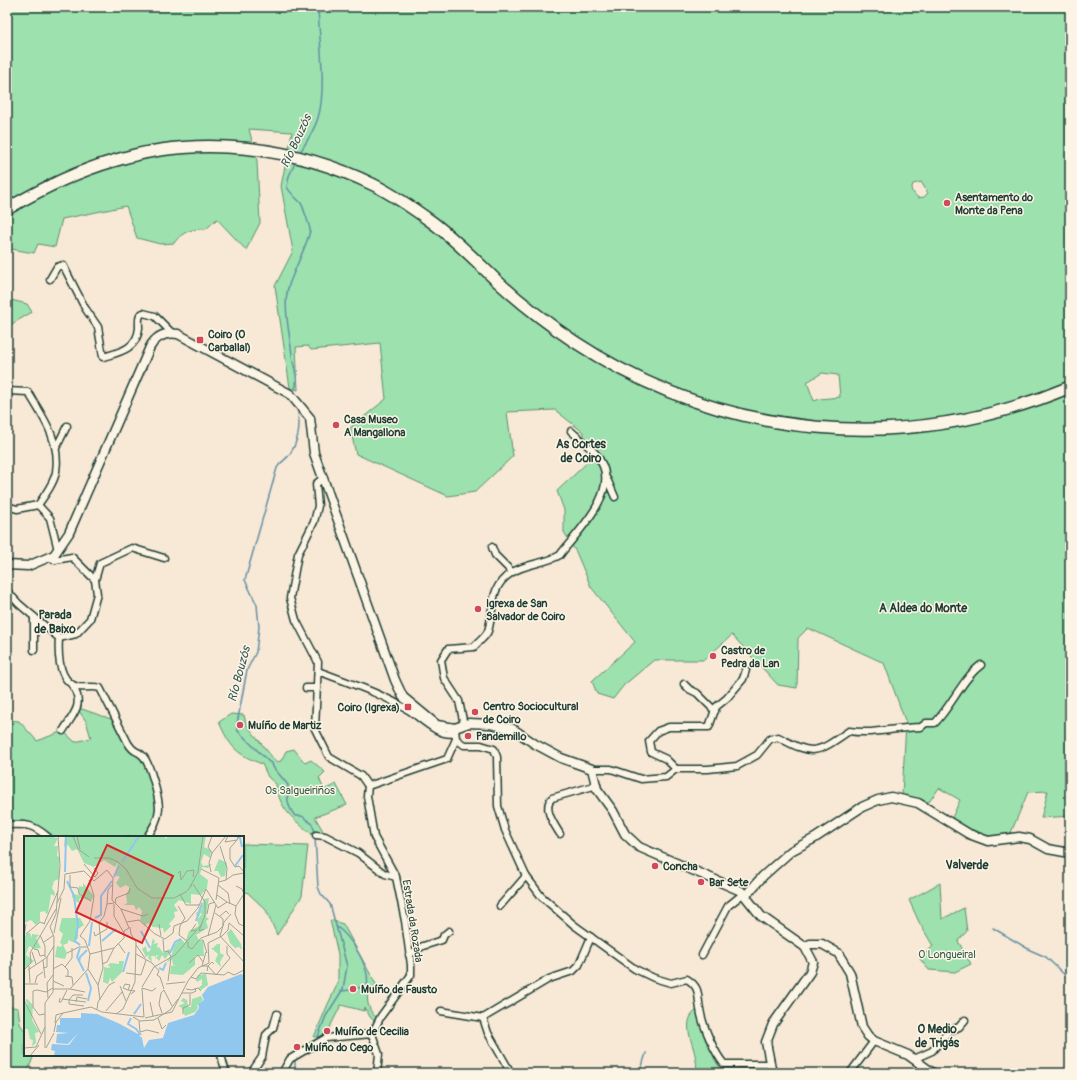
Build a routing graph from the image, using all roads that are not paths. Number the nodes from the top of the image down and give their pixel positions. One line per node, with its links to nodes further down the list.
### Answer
1 (7, 209): 4 (highway)
2 (50, 279): 3 (street)
3 (172, 333): 9 (street); 15 (street)
4 (1070, 387)
5 (7, 391): 8 (street)
6 (67, 426): 8 (street)
7 (572, 431): 10 (street)
8 (56, 448): 12 (street)
9 (323, 478): 27 (street); 35 (street)
10 (607, 479): 11 (street); 19 (street)
11 (615, 497)
12 (38, 505): 13 (street); 15 (street)
13 (7, 506)
14 (492, 547): 19 (street)
15 (58, 550): 16 (street)
16 (49, 557): 18 (street); 20 (street)
17 (164, 558): 20 (street)
18 (7, 565)
19 (512, 572): 33 (street)
20 (94, 580): 23 (street)
21 (7, 591): 22 (street)
22 (34, 617): 23 (street); 24 (street)
23 (59, 638): 28 (street)
24 (34, 650)
25 (980, 665): 37 (street)
26 (746, 670): 32 (street)
27 (318, 671): 31 (street); 35 (street)
28 (71, 683): 34 (street); 44 (street)
29 (684, 684): 32 (street)
30 (306, 688): 31 (street)
31 (317, 688): 39 (street)
32 (715, 711): 37 (street)
33 (464, 725): 35 (street); 36 (street)
34 (63, 731)
35 (455, 733): 39 (street); 46 (street)
36 (592, 769): 37 (street); 38 (street)
37 (676, 770)
38 (597, 785): 41 (street); 48 (street)
39 (368, 786): 47 (street, Estrada da Rozada)
40 (7, 825): 43 (street)
41 (560, 834)
42 (316, 835): 47 (street)
43 (47, 836)
44 (148, 836)
45 (1070, 853): 48 (street)
46 (526, 876): 49 (street); 51 (street)
47 (396, 877): 53 (street, Estrada da Rozada)
48 (745, 894): 52 (street); 54 (street)
49 (500, 906)
50 (449, 931): 53 (street)
51 (591, 937): 57 (street); 63 (street)
52 (805, 947): 60 (street); 63 (street)
53 (409, 955): 59 (street, Estrada da Rozada)
54 (702, 955)
55 (441, 1011): 57 (street)
56 (277, 1014): 65 (street)
57 (483, 1018): 68 (street)
58 (965, 1020): 62 (street)
59 (372, 1034): 66 (street); 67 (street)
60 (874, 1042): 62 (street); 70 (street)
61 (221, 1056): 64 (street)
62 (914, 1059): 71 (street)
63 (770, 1064): 69 (street)
64 (226, 1073)
65 (251, 1073)
66 (282, 1073)
67 (377, 1073)
68 (511, 1073)
69 (772, 1073)
70 (850, 1073)
71 (933, 1073)

